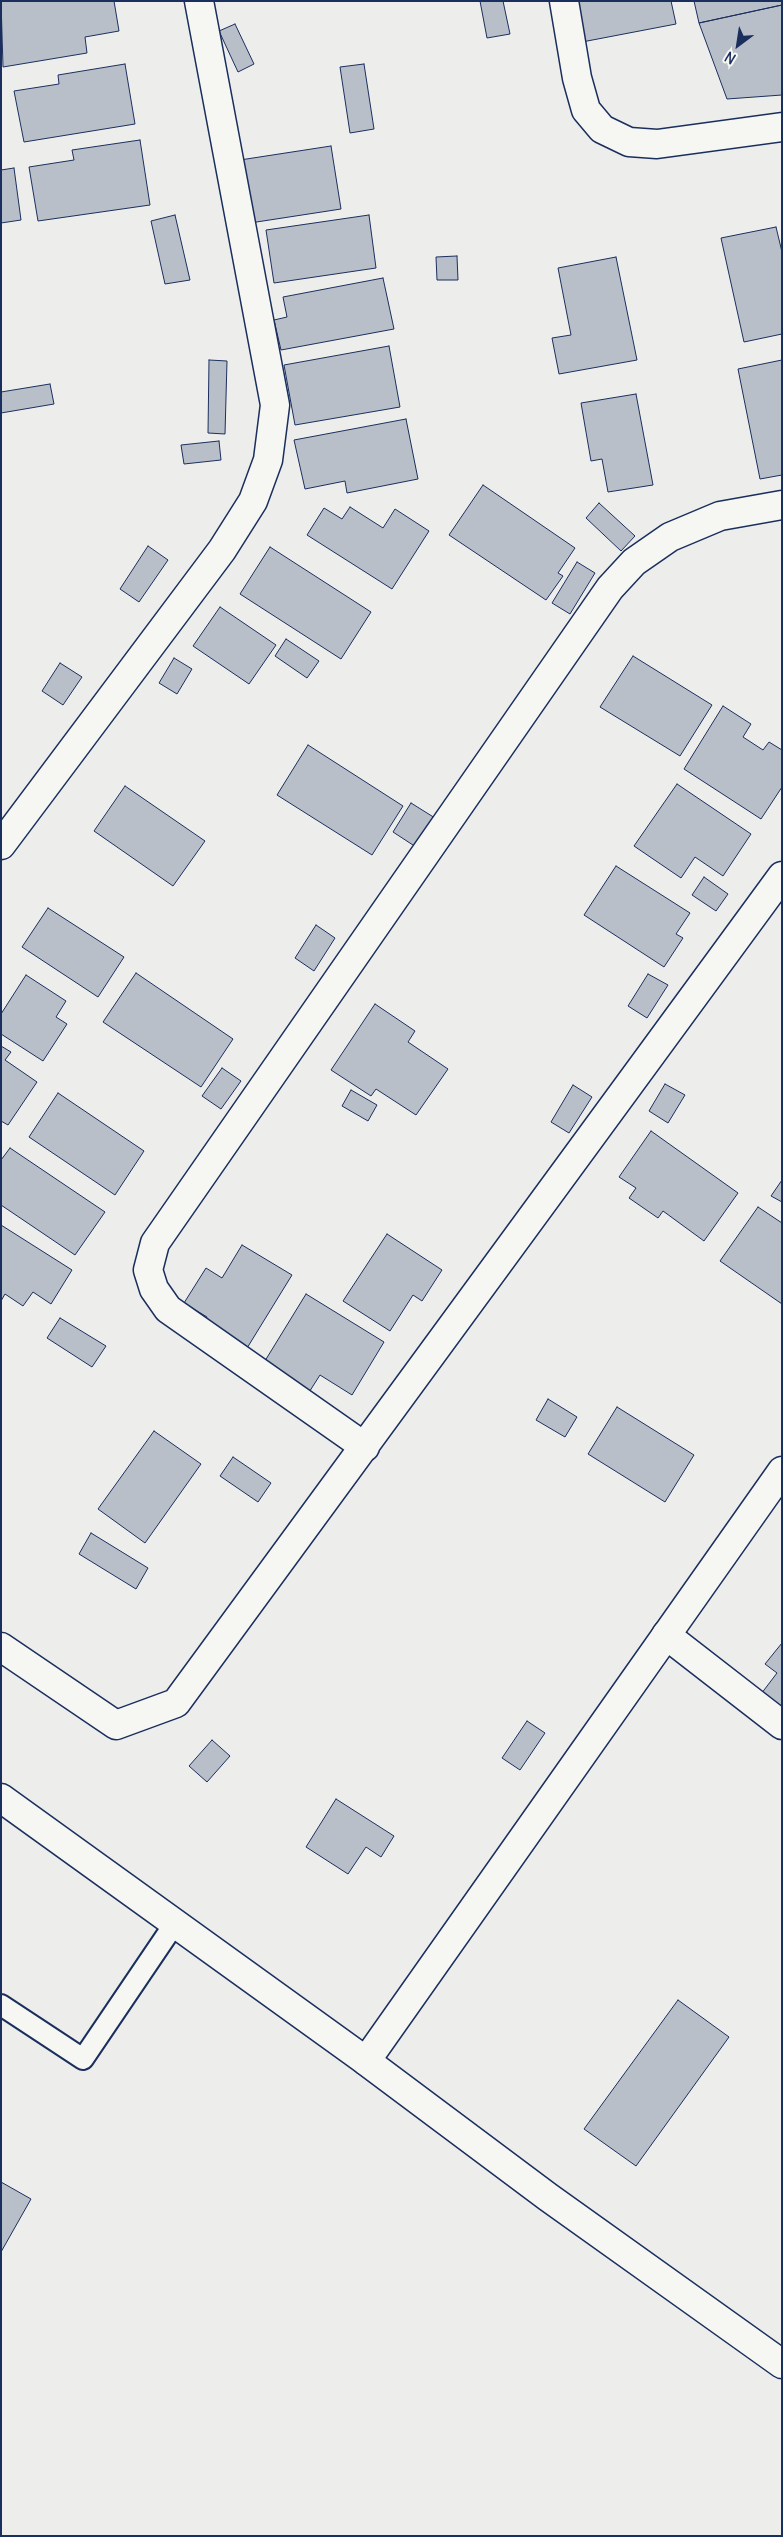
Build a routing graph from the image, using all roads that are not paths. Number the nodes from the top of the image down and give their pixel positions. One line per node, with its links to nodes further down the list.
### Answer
1 (200, 1): 5 (street)
2 (564, 1): 3 (street)
3 (782, 127)
4 (782, 505): 7 (street)
5 (1, 845)
6 (782, 876): 7 (street)
7 (365, 1448): 10 (street)
8 (782, 1471): 9 (street)
9 (666, 1635): 11 (street); 15 (street)
10 (1, 1647)
11 (782, 1725)
12 (1, 1798): 13 (street)
13 (175, 1923): 14 (lane); 15 (street)
14 (1, 2005)
15 (366, 2062): 16 (street)
16 (782, 2364)

